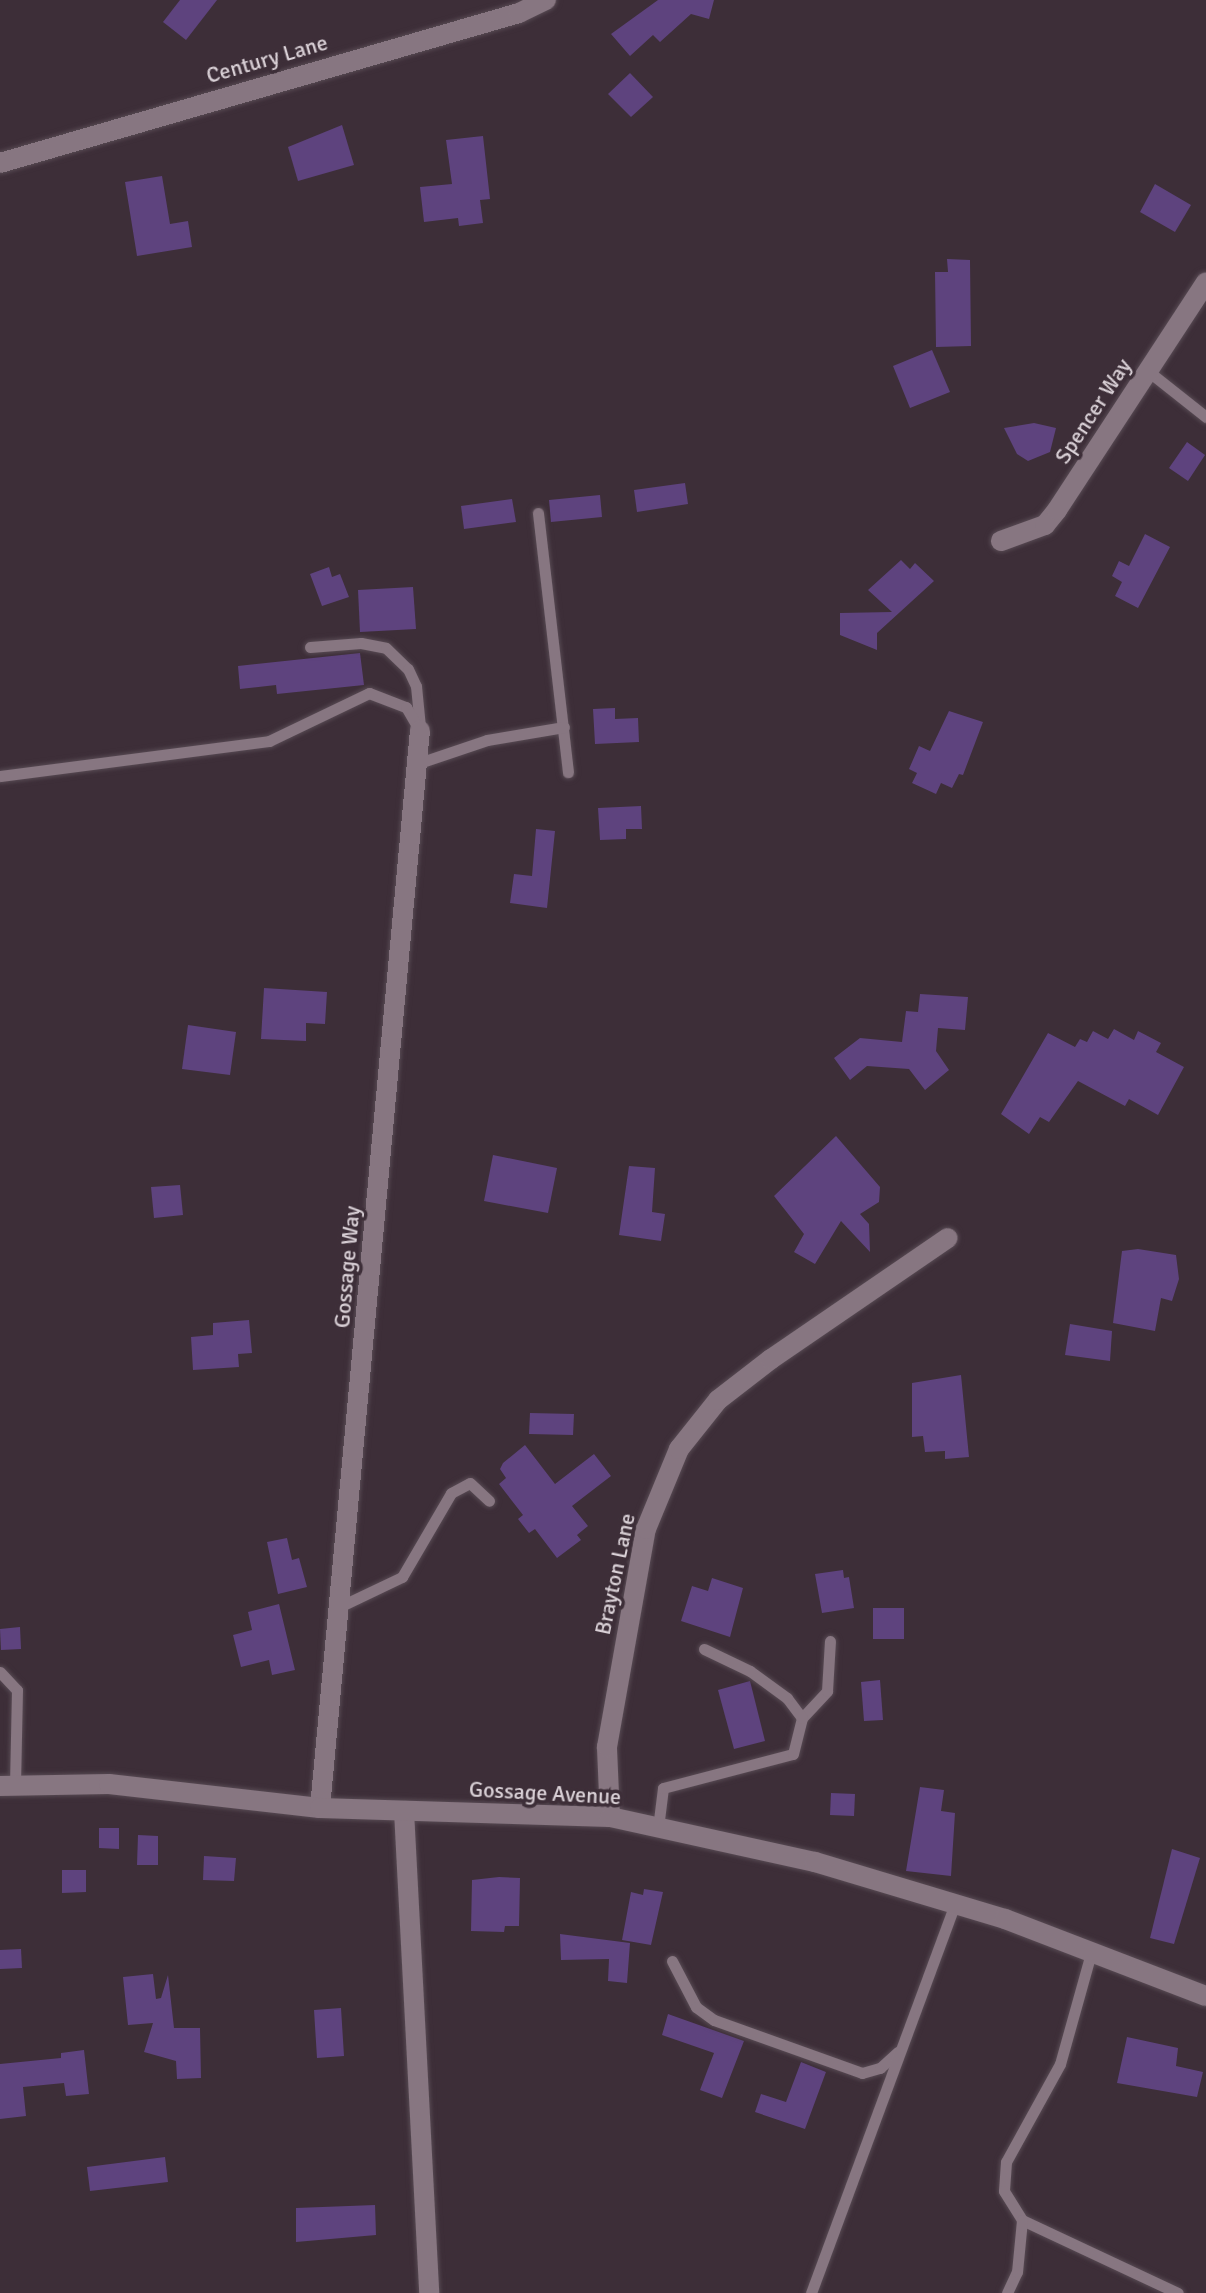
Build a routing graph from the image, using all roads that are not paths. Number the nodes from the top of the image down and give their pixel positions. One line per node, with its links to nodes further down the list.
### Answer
1 (546, 0): 2 (street, Century Lane)
2 (0, 163)
3 (1206, 282): 4 (street, Spencer Way)
4 (1148, 371): 5 (lane); 7 (street, Spencer Way)
5 (1206, 417)
6 (538, 513): 9 (lane)
7 (1001, 541)
8 (310, 647): 10 (lane)
9 (564, 727): 11 (lane); 12 (lane)
10 (420, 731): 11 (street, Gossage Way); 13 (lane)
11 (419, 763): 16 (street, Gossage Way)
12 (568, 772)
13 (0, 776)
14 (948, 1238): 24 (street, Brayton Lane)
15 (489, 1501): 16 (lane)
16 (339, 1607): 22 (street, Gossage Way)
17 (830, 1641): 20 (lane)
18 (704, 1649): 20 (lane)
19 (0, 1672): 21 (lane)
20 (802, 1718): 25 (lane)
21 (8, 1786): 22 (street, Gossage Avenue)
22 (320, 1808): 23 (street, Gossage Avenue)
23 (404, 1811): 24 (street, Gossage Avenue); 32 (street)
24 (610, 1817): 25 (street, Gossage Avenue)
25 (658, 1828): 26 (street, Gossage Avenue)
26 (955, 1904): 27 (street, Gossage Avenue); 30 (lane)
27 (1091, 1953): 29 (street, Gossage Avenue); 31 (lane)
28 (672, 1961): 30 (lane)
29 (1206, 1996)
30 (901, 2049): 33 (lane)
31 (1022, 2220): 34 (lane); 35 (lane)
32 (429, 2293)
33 (811, 2293)
34 (1007, 2293)
35 (1178, 2293)

